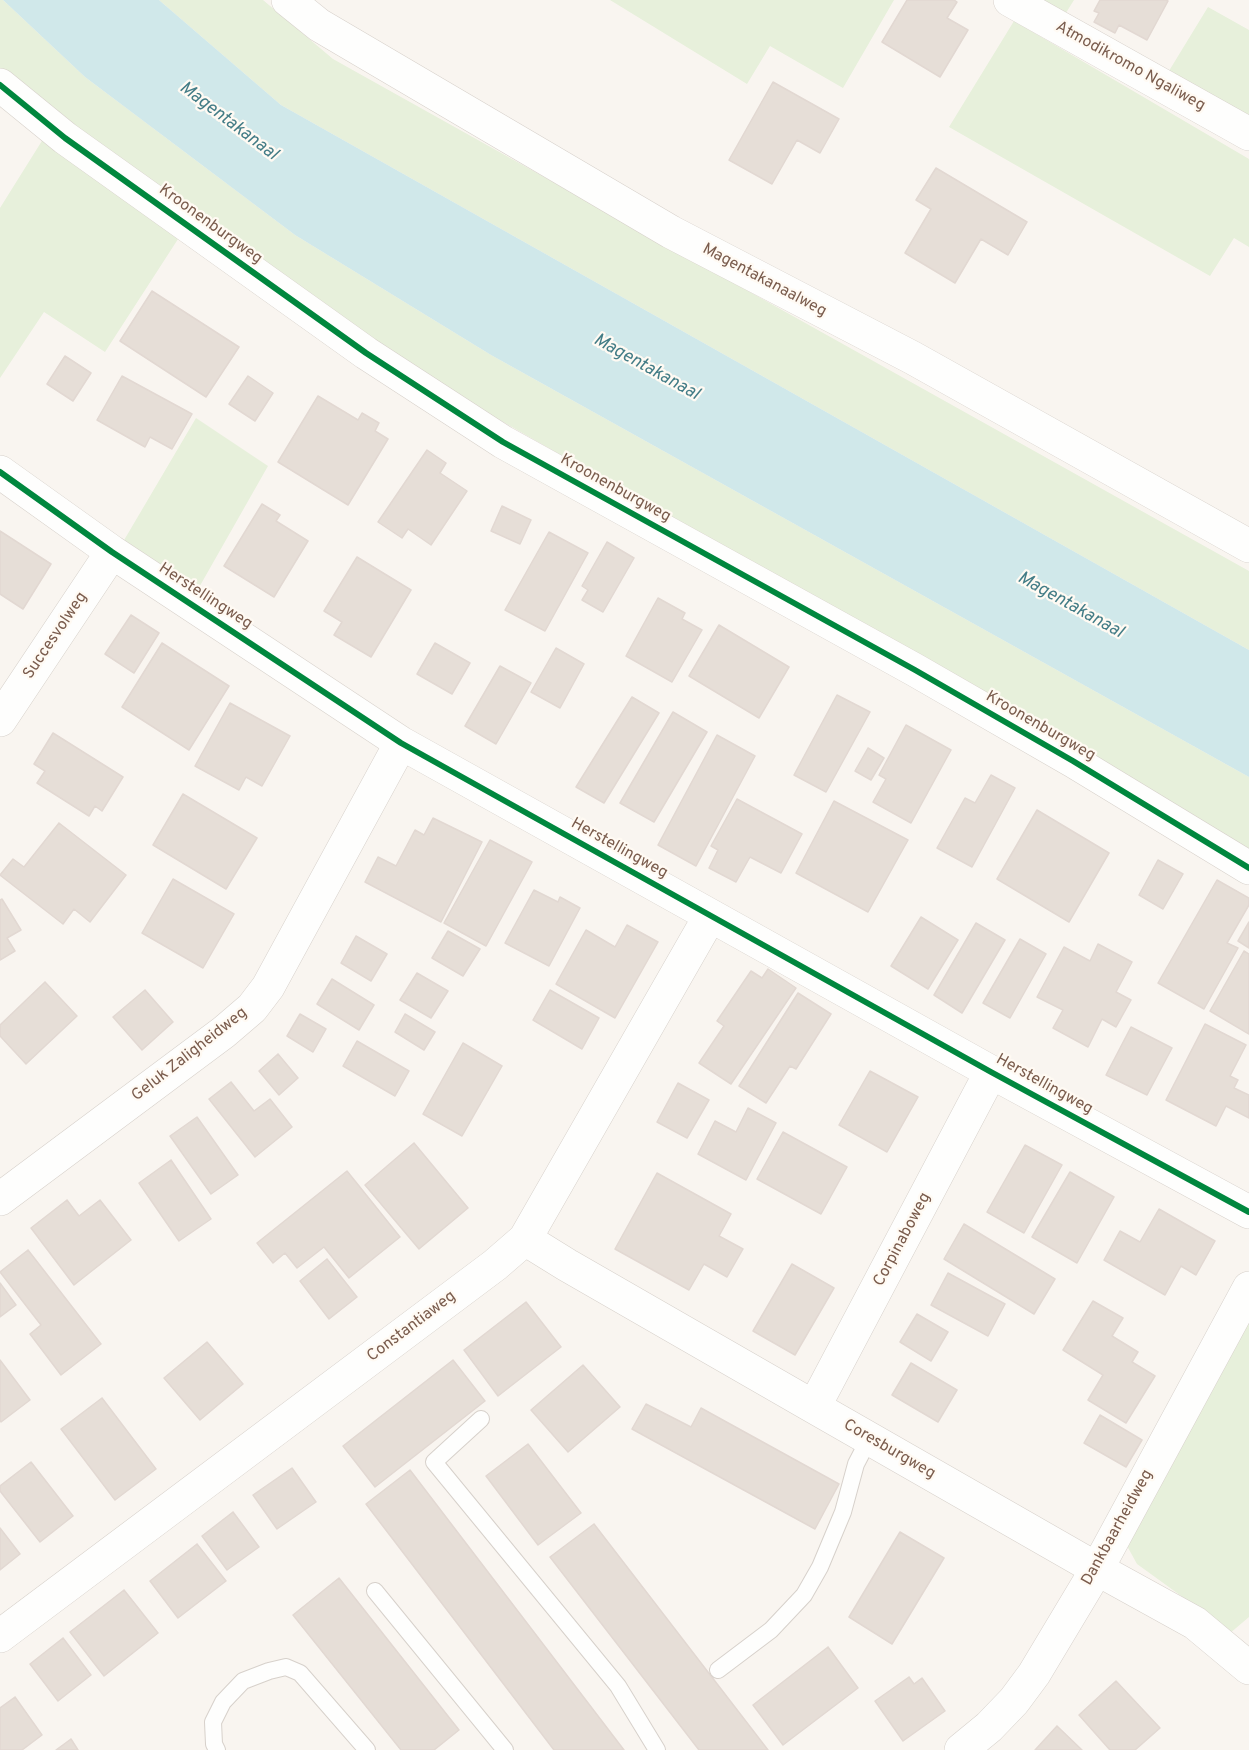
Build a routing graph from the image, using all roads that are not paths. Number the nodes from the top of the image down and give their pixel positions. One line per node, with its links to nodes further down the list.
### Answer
1 (288, 0): 6 (street, Magentakanaalweg)
2 (1010, 0): 4 (street, Atmodikromo Ngaliweg)
3 (0, 85): 10 (street, Kroonenburgweg)
4 (1249, 134)
5 (0, 472): 7 (street, Herstellingweg)
6 (1249, 546)
7 (112, 552): 8 (street, Succesvolweg); 9 (street, Herstellingweg)
8 (0, 720)
9 (401, 743): 11 (street, Herstellingweg); 13 (street, Geluk Zaligheidweg)
10 (1249, 868)
11 (710, 916): 12 (street, Herstellingweg); 15 (street, Constantiaweg)
12 (991, 1072): 14 (street, Herstellingweg); 17 (street, Corpinaboweg)
13 (0, 1199)
14 (1249, 1212)
15 (525, 1239): 17 (street, Coresburgweg); 22 (street, Constantiaweg)
16 (1249, 1288): 20 (street, Dankbaarheidweg)
17 (814, 1407): 19 (street, Coresburgweg)
18 (481, 1419): 28 (lane)
19 (869, 1439): 20 (street, Coresburgweg); 24 (lane)
20 (1097, 1569): 23 (street, Coresburgweg); 29 (street, Dankbaarheidweg)
21 (375, 1591): 27 (lane)
22 (0, 1636)
23 (1249, 1668)
24 (718, 1670)
25 (218, 1750): 26 (lane)
26 (367, 1750)
27 (505, 1750)
28 (657, 1750)
29 (961, 1750)

